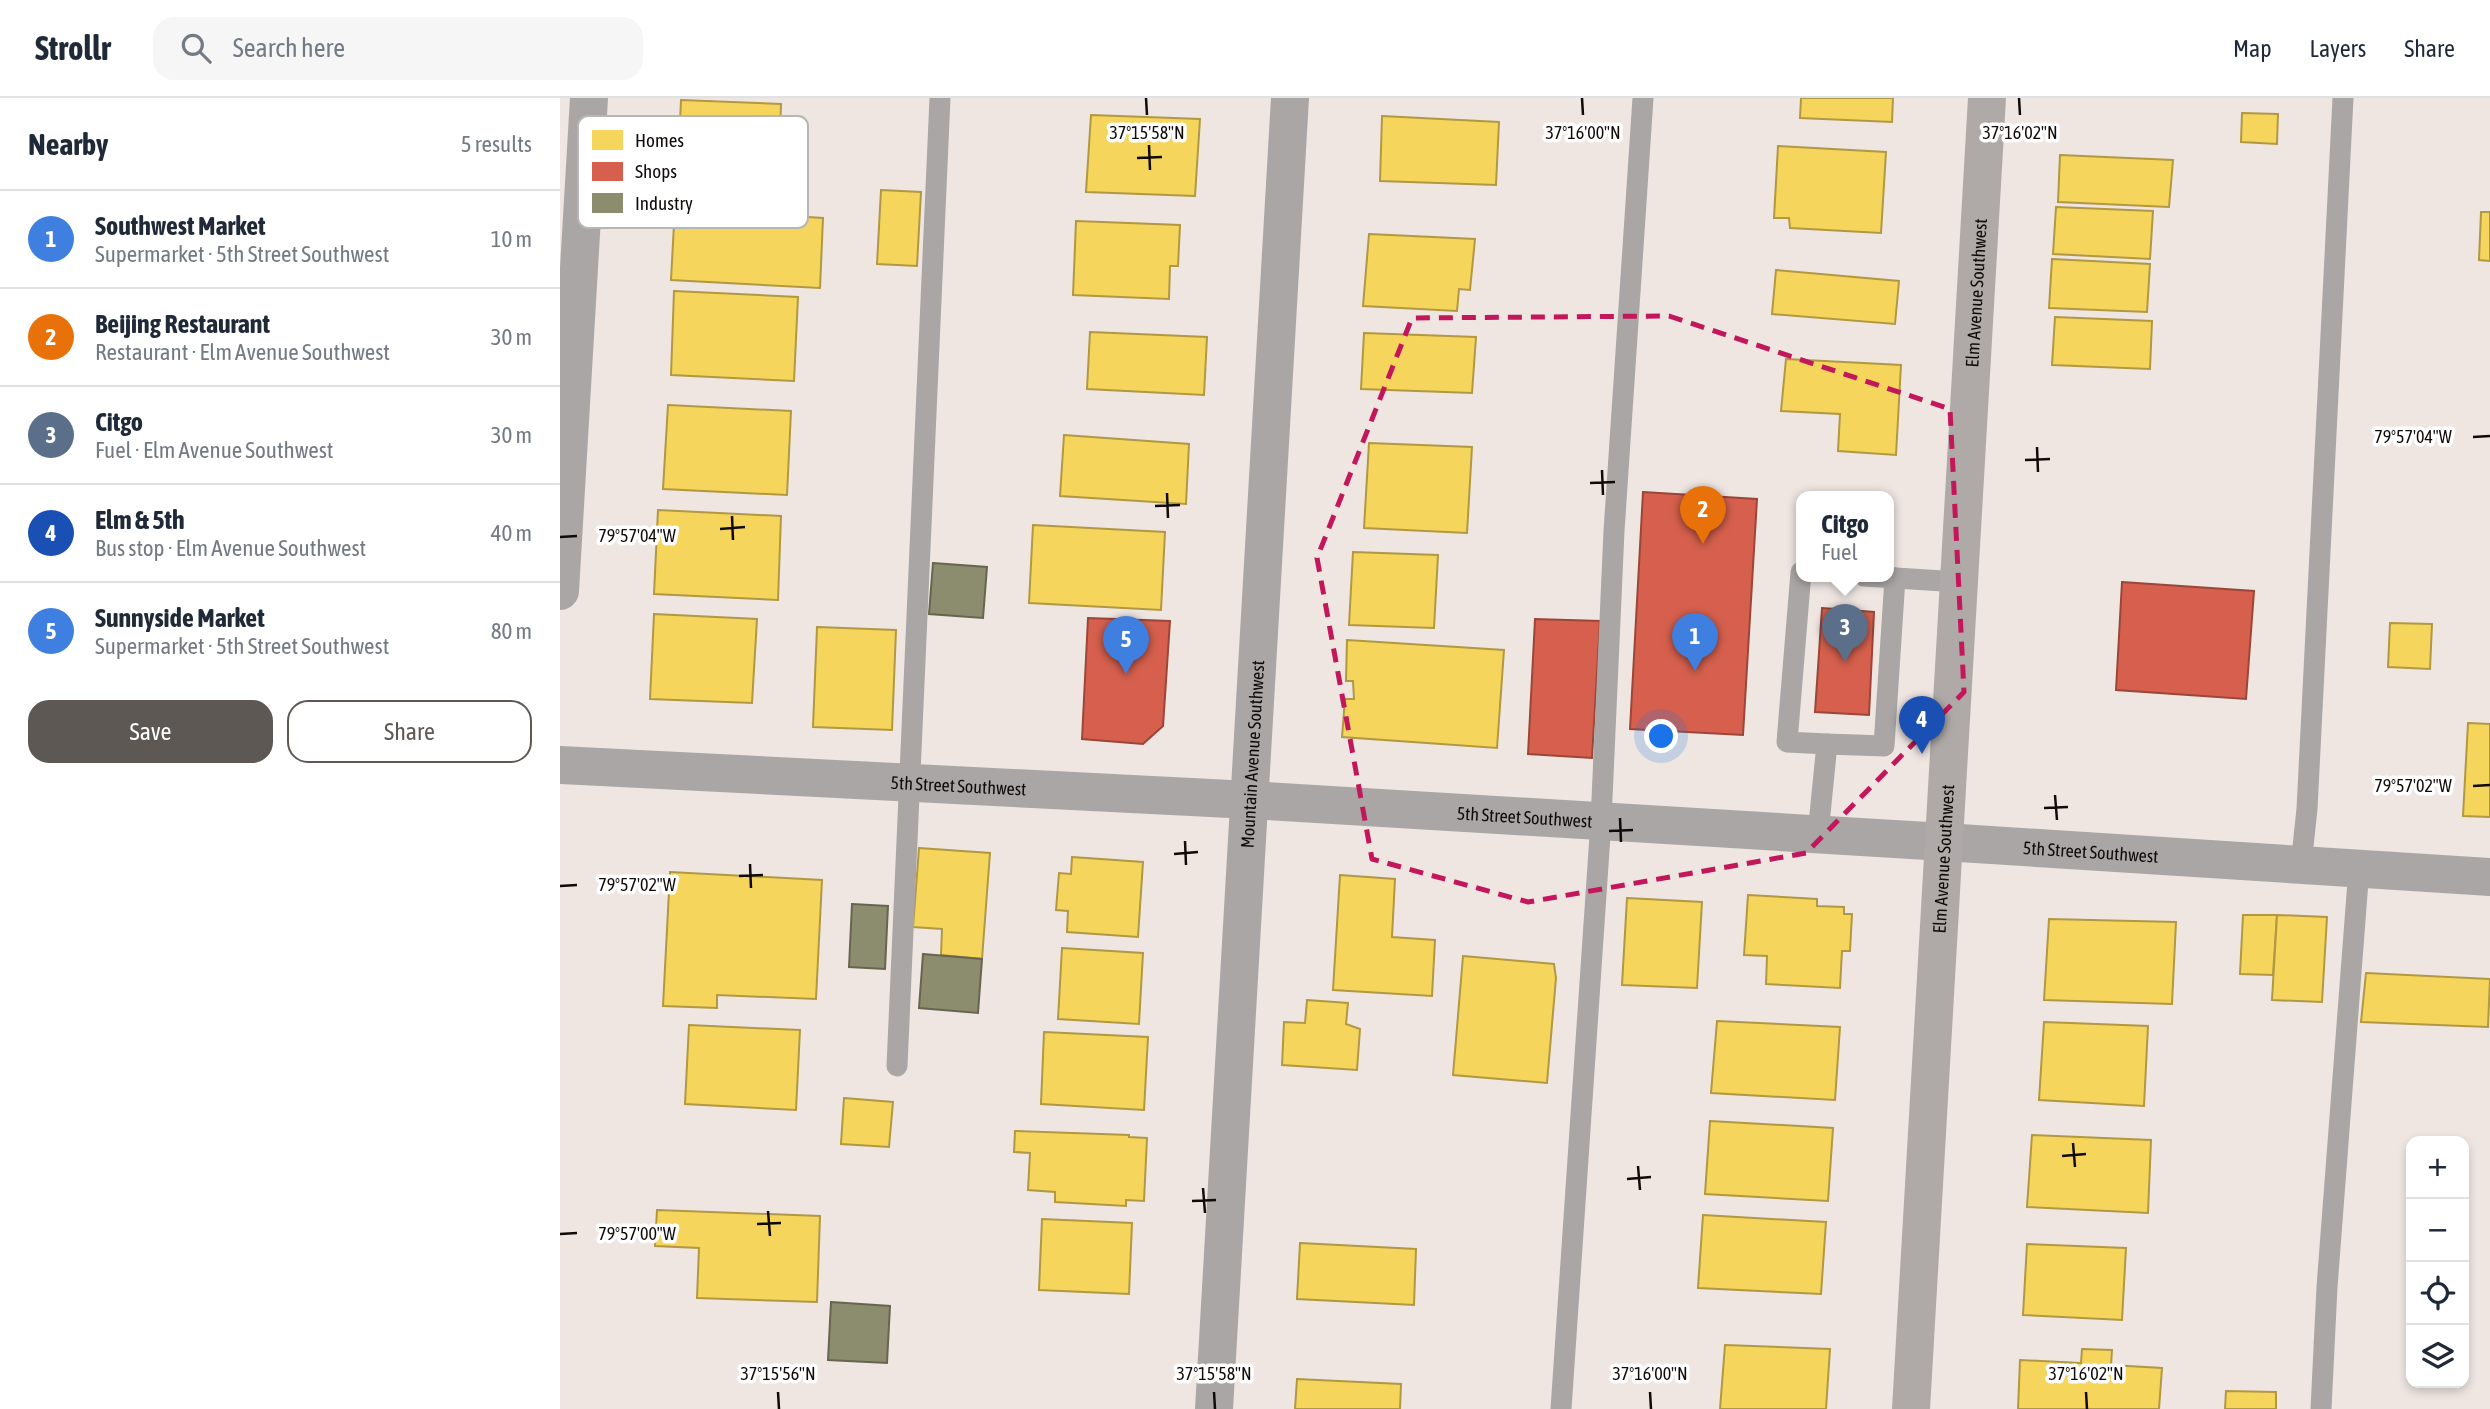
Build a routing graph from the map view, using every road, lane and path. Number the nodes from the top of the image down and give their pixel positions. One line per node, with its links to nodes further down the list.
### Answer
1 (589, 98): 7 (street)
2 (940, 98): 15 (lane)
3 (1290, 98): 16 (street, Mountain Avenue Southwest)
4 (1643, 98): 17 (lane)
5 (1987, 98): 11 (main road, Elm Avenue Southwest)
6 (2343, 98): 20 (lane)
7 (588, 116)
8 (581, 228): 12 (street)
9 (1895, 578): 11 (lane); 13 (lane)
10 (1800, 582): 13 (lane)
11 (1959, 582): 19 (main road, Elm Avenue Southwest)
12 (560, 591)
13 (1827, 744): 18 (lane)
14 (560, 765): 15 (street, 5th Street Southwest)
15 (908, 783): 16 (street, 5th Street Southwest); 23 (lane)
16 (1250, 800): 17 (street, 5th Street Southwest); 24 (street, Mountain Avenue Southwest)
17 (1601, 821): 18 (street, 5th Street Southwest); 25 (lane)
18 (1818, 834): 19 (street, 5th Street Southwest)
19 (1944, 842): 20 (street, 5th Street Southwest); 26 (main road, Elm Avenue Southwest)
20 (2301, 865): 21 (street, 5th Street Southwest)
21 (2359, 868): 22 (street, 5th Street Southwest); 27 (lane)
22 (2490, 877)
23 (897, 1066)
24 (1214, 1409)
25 (1561, 1409)
26 (1911, 1409)
27 (2321, 1409)

